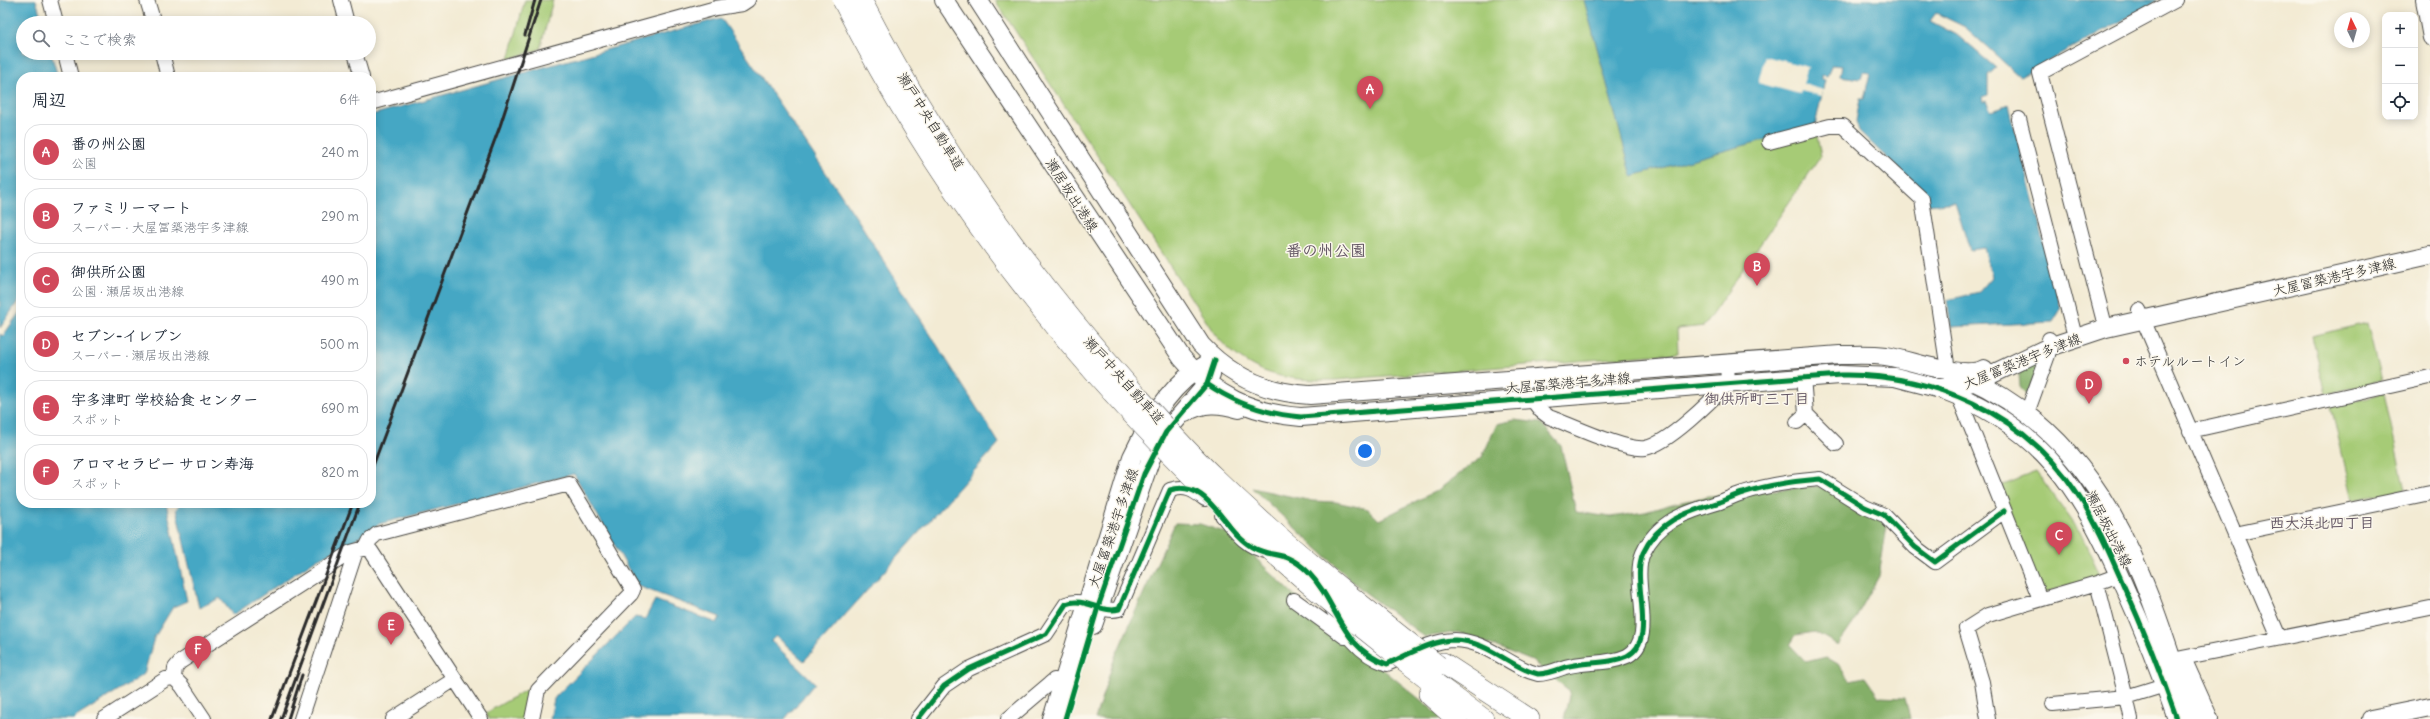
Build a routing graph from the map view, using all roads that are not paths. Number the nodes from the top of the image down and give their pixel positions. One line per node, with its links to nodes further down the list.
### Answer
1 (50, 0): 11 (street)
2 (147, 0): 12 (street)
3 (341, 0): 13 (street)
4 (748, 0): 21 (street)
5 (843, 0): 63 (highway, 瀬戸中央自動車道, bridge)
6 (861, 0): 63 (highway, 瀬戸中央自動車道, bridge)
7 (944, 0): 34 (main road, 瀬居坂出港線)
8 (978, 0): 30 (main road, 瀬居坂出港線)
9 (2176, 0): 27 (street)
10 (2422, 0): 14 (street)
11 (54, 16)
12 (152, 16)
13 (345, 16)
14 (2430, 38)
15 (67, 60): 18 (street)
16 (164, 60): 19 (street)
17 (357, 60): 20 (street)
18 (70, 72)
19 (167, 72)
20 (361, 72)
21 (376, 102)
22 (2019, 119): 28 (street)
23 (1769, 142): 33 (street)
24 (2430, 244): 26 (main road, 大屋冨築港宇多津線)
25 (2430, 255): 26 (main road, 大屋冨築港宇多津線)
26 (2141, 315): 27 (main road, 大屋冨築港宇多津線); 29 (main road, 大屋冨築港宇多津線); 48 (street)
27 (2103, 318): 28 (main road, 大屋冨築港宇多津線)
28 (2073, 329): 29 (main road, 大屋冨築港宇多津線)
29 (2049, 343): 32 (main road, 大屋冨築港宇多津線); 37 (main road, 大屋冨築港宇多津線); 44 (street)
30 (1215, 360): 34 (main road, 大屋冨築港宇多津線); 39 (main road, 大屋冨築港宇多津線); 40 (main road, 大屋冨築港宇多津線)
31 (1727, 363): 33 (main road, 大屋冨築港宇多津線); 38 (street); 40 (main road, 大屋冨築港宇多津線)
32 (2011, 364): 37 (main road, 大屋冨築港宇多津線); 44 (main road)
33 (1948, 370): 37 (main road, 瀬居坂出港線); 37 (main road, 大屋冨築港宇多津線); 41 (street)
34 (1193, 371): 39 (main road, 瀬居坂出港線); 58 (main road, 大屋冨築港宇多津線)
35 (1803, 377): 38 (main road, 大屋冨築港宇多津線); 41 (main road, 大屋冨築港宇多津線); 49 (street)
36 (2430, 377): 48 (street)
37 (1983, 378): 41 (main road, 大屋冨築港宇多津線); 44 (main road, 瀬居坂出港線); 47 (main road)
38 (1728, 383): 42 (main road, 大屋冨築港宇多津線); 42 (street)
39 (1207, 384): 45 (main road, 大屋冨築港宇多津線); 46 (main road, 大屋冨築港宇多津線)
40 (1434, 385): 43 (main road)
41 (1949, 390): 47 (main road, 瀬居坂出港線); 51 (street)
42 (1531, 398): 43 (main road, 大屋冨築港宇多津線)
43 (1436, 406): 45 (main road, 大屋冨築港宇多津線)
44 (2021, 409): 62 (main road, 瀬居坂出港線)
45 (1301, 417): 46 (main road)
46 (1176, 419): 58 (main road, 大屋冨築港宇多津線)
47 (2001, 419): 54 (main road, 瀬居坂出港線)
48 (2190, 431): 52 (street)
49 (1836, 444)
50 (2430, 492): 52 (street)
51 (2004, 512): 56 (street); 61 (street)
52 (2235, 534): 60 (street)
53 (361, 549): 64 (street); 65 (street); 73 (street); 76 (street)
54 (2119, 575): 55 (street); 67 (main road, 瀬居坂出港線)
55 (2097, 583): 56 (street); 68 (street)
56 (2040, 599): 85 (street)
57 (1294, 600): 61 (street)
58 (1092, 605): 61 (street); 66 (main road, 大屋冨築港宇多津線); 77 (street); 80 (main road, 大屋冨築港宇多津線)
59 (2430, 608): 60 (street)
60 (2279, 637): 62 (street)
61 (1355, 645)
62 (2177, 658): 88 (main road, 瀬居坂出港線); 89 (main road, 瀬居坂出港線)
63 (1431, 672): 81 (highway); 82 (highway); 83 (highway); 84 (highway)
64 (174, 678): 71 (street); 72 (street)
65 (456, 679): 74 (street); 75 (street)
66 (1064, 680): 78 (street); 79 (main road, 大屋冨築港宇多津線)
67 (2165, 685): 68 (street); 87 (main road, 瀬居坂出港線)
68 (2126, 697): 69 (street); 86 (street)
69 (2053, 704)
70 (2430, 707): 90 (main road)
71 (104, 719)
72 (204, 719)
73 (301, 719)
74 (393, 719)
75 (481, 719)
76 (532, 719)
77 (918, 719)
78 (1008, 719)
79 (1052, 719)
80 (1065, 719)
81 (1457, 719)
82 (1483, 719)
83 (1507, 719)
84 (1528, 719)
85 (1988, 719)
86 (2131, 719)
87 (2176, 719)
88 (2192, 719)
89 (2209, 719)
90 (2371, 719)

